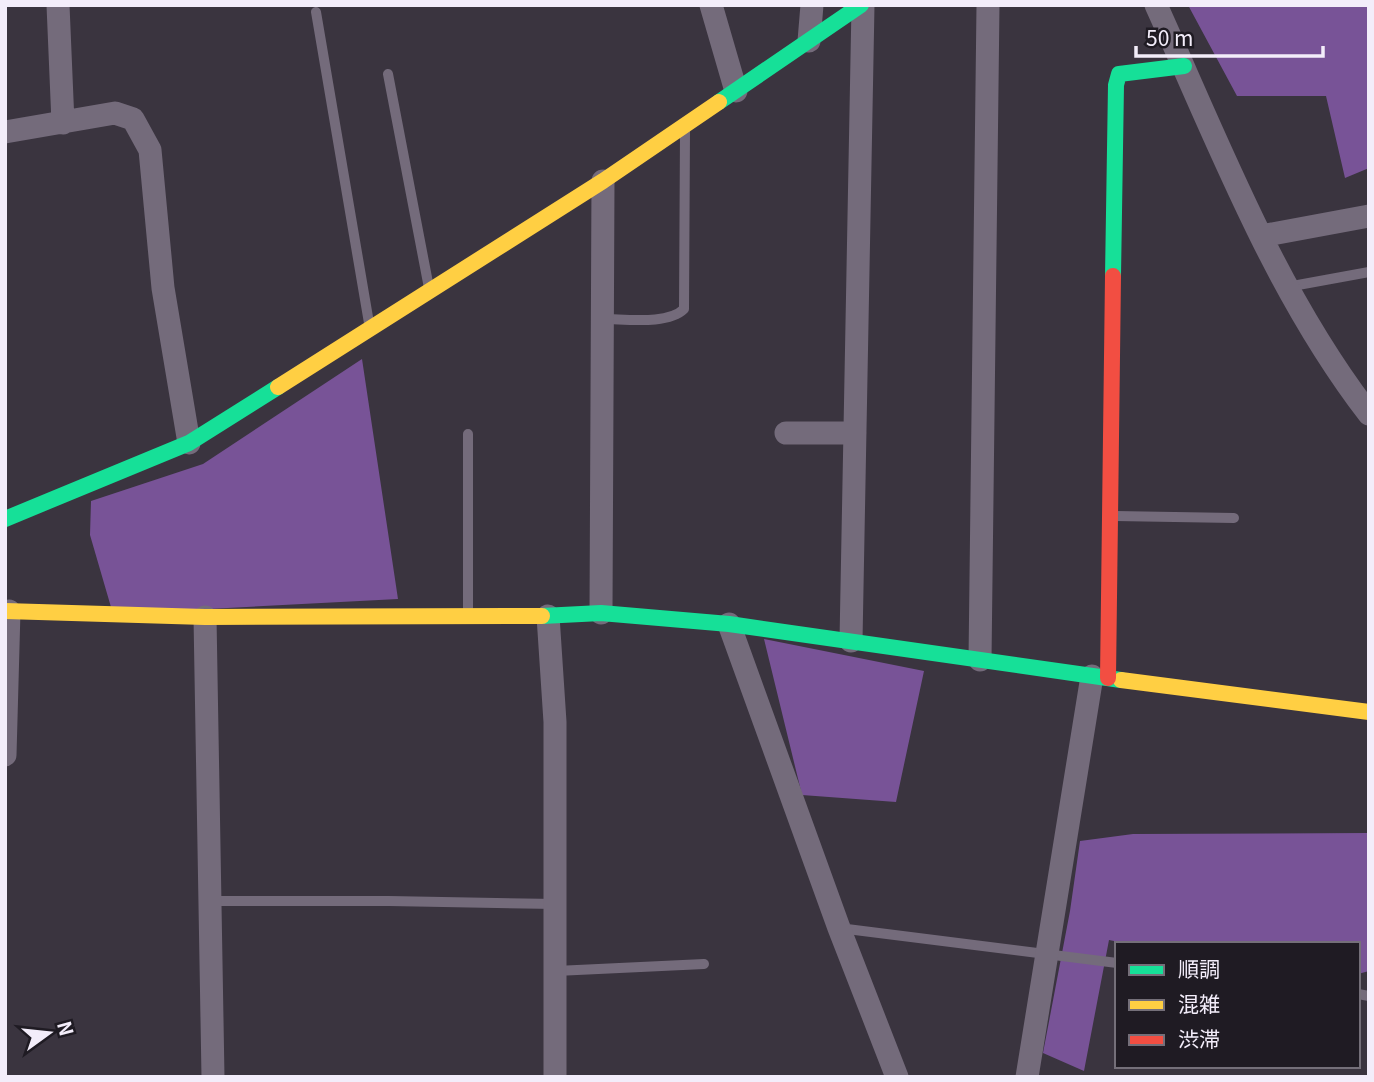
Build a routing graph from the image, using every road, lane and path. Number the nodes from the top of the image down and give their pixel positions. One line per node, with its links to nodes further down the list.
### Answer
1 (58, 5): 12 (street)
2 (711, 5): 11 (street)
3 (812, 5): 8 (street)
4 (862, 5): 8 (street); 26 (street)
5 (988, 5): 39 (street)
6 (1156, 5): 9 (street)
7 (316, 12): 22 (lane)
8 (809, 41): 11 (street)
9 (1184, 66): 17 (street); 29 (street)
10 (388, 74): 20 (lane)
11 (736, 91): 13 (street)
12 (63, 122): 14 (street); 28 (street)
13 (685, 125): 15 (street); 21 (lane)
14 (5, 132)
15 (604, 181): 20 (street); 21 (street)
16 (1369, 216): 17 (street)
17 (1261, 236): 19 (street)
18 (1369, 272): 19 (lane)
19 (1287, 287): 23 (street)
20 (430, 291): 22 (street)
21 (603, 319): 33 (street)
22 (370, 329): 28 (street)
23 (1360, 390): 24 (street)
24 (1369, 414)
25 (786, 433): 26 (street)
26 (855, 433): 38 (street)
27 (468, 434): 34 (lane)
28 (189, 443): 31 (street)
29 (1110, 516): 30 (lane); 40 (street)
30 (1234, 518)
31 (5, 519)
32 (7, 611): 36 (street); 42 (street)
33 (601, 613): 35 (street); 37 (street)
34 (468, 616): 35 (street); 36 (street)
35 (548, 616): 44 (street)
36 (205, 617): 43 (street)
37 (729, 624): 38 (street); 45 (street)
38 (851, 641): 39 (street)
39 (981, 660): 40 (street)
40 (1100, 677): 41 (street); 46 (street)
41 (1369, 712)
42 (5, 755)
43 (210, 901): 44 (lane); 50 (street)
44 (556, 904): 49 (street)
45 (839, 928): 46 (lane); 52 (street)
46 (1048, 954): 47 (lane); 53 (street)
47 (1115, 963)
48 (704, 964): 49 (lane)
49 (556, 971): 51 (street)
50 (213, 1077)
51 (555, 1077)
52 (897, 1077)
53 (1027, 1077)

